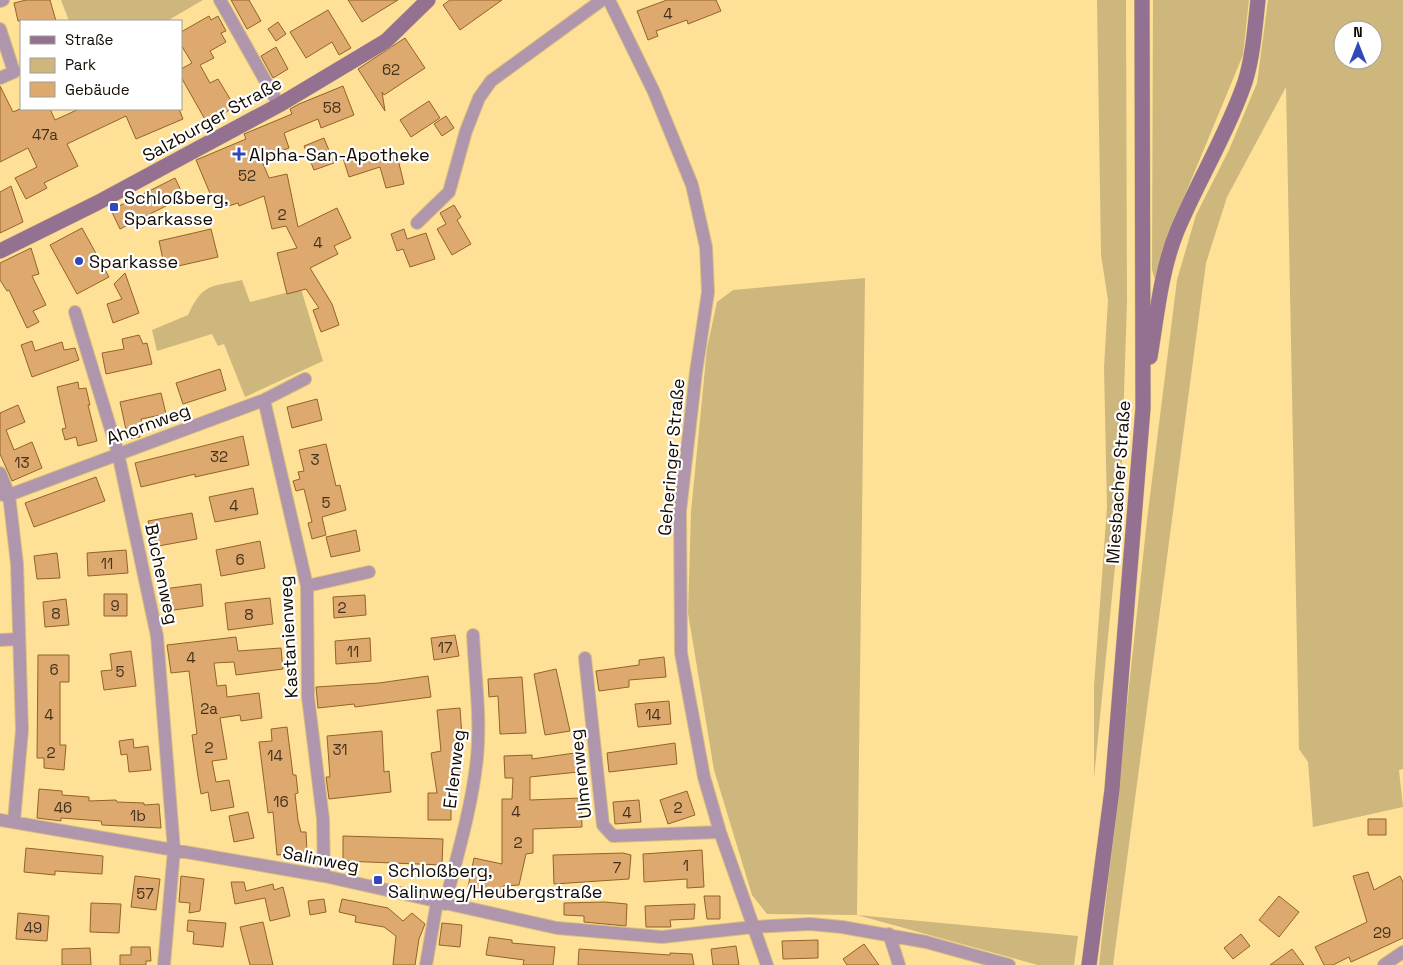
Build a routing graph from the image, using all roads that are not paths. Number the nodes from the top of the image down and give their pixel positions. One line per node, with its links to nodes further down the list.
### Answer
1 (220, 0): 9 (street)
2 (428, 0): 9 (main road, Salzburger Straße)
3 (602, 0): 10 (street)
4 (609, 0): 27 (street, Geheringer Straße)
5 (1142, 0): 15 (main road, Miesbacher Straße)
6 (1258, 0): 15 (main road)
7 (0, 29): 8 (street)
8 (0, 78)
9 (279, 104): 11 (main road, Salzburger Straße)
10 (417, 223)
11 (0, 251)
12 (76, 312): 16 (street, Buchenweg)
13 (306, 380): 14 (street, Ahornweg)
14 (264, 400): 16 (street, Ahornweg); 20 (street, Kastanienweg)
15 (1143, 408): 39 (main road, Miesbacher Straße)
16 (118, 453): 18 (street, Ahornweg); 28 (street, Buchenweg)
17 (0, 473): 18 (street)
18 (5, 495): 22 (street)
19 (369, 572): 20 (street)
20 (307, 586): 29 (street, Kastanienweg)
21 (473, 636): 30 (street, Erlenweg)
22 (20, 639): 23 (street); 26 (street)
23 (0, 640)
24 (585, 658): 27 (street, Ulmenweg)
25 (0, 820): 26 (street, Salinweg)
26 (14, 821): 28 (street, Salinweg)
27 (720, 832): 31 (street, Geheringer Straße)
28 (174, 850): 29 (street, Salinweg); 34 (street, Buchenweg)
29 (324, 876): 30 (street, Salinweg)
30 (441, 903): 31 (street, Salinweg); 35 (street, Erlenweg)
31 (753, 927): 32 (street, Salinweg); 36 (street, Geheringer Straße)
32 (889, 934): 37 (street); 38 (street, Salinweg)
33 (1403, 952): 40 (street)
34 (164, 965)
35 (426, 965)
36 (767, 965)
37 (899, 965)
38 (1009, 965)
39 (1089, 965)
40 (1384, 965)

